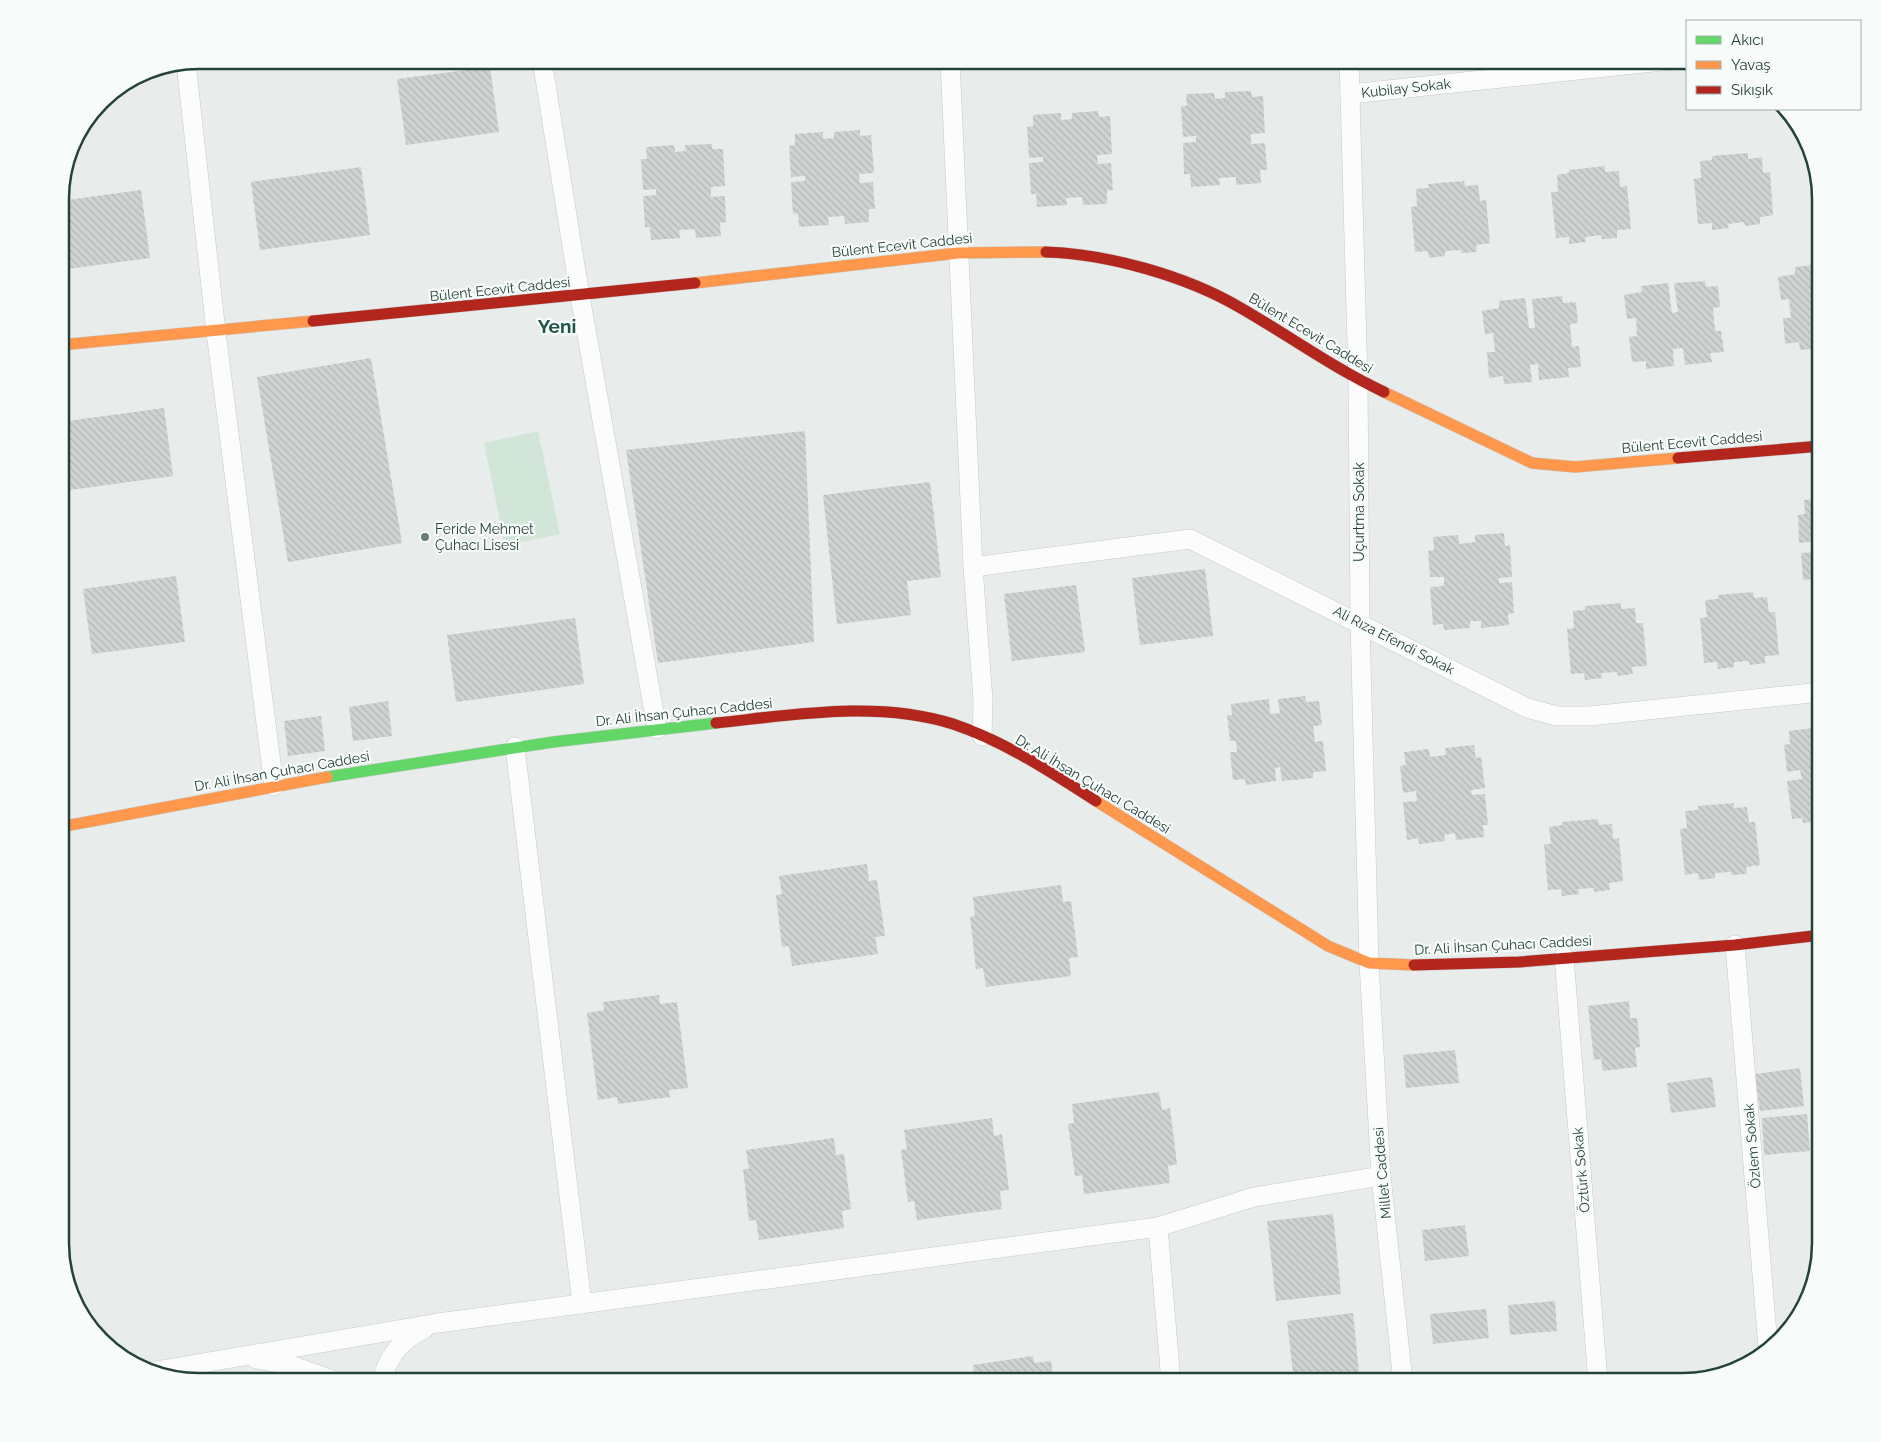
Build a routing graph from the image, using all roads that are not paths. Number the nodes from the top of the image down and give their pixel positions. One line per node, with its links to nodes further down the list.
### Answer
1 (543, 69): 8 (street)
2 (950, 69): 7 (street)
3 (1349, 69): 6 (street, Uçurtma Sokak)
4 (1587, 69): 6 (street, Kubilay Sokak)
5 (187, 70): 9 (street)
6 (1350, 94): 11 (street, Uçurtma Sokak)
7 (958, 252): 8 (street, Bülent Ecevit Caddesi); 11 (street, Bülent Ecevit Caddesi); 13 (street)
8 (580, 296): 9 (street, Bülent Ecevit Caddesi); 16 (street)
9 (216, 332): 10 (street, Bülent Ecevit Caddesi); 19 (street)
10 (69, 344)
11 (1358, 380): 12 (street, Bülent Ecevit Caddesi); 14 (street, Uçurtma Sokak)
12 (1812, 447)
13 (973, 567): 14 (street, Ali Rıza Efendi Sokak); 17 (street)
14 (1360, 622): 15 (street, Ali Rıza Efendi Sokak); 24 (street, Uçurtma Sokak)
15 (1812, 693)
16 (657, 728): 17 (street, Dr. Ali İhsan Çuhacı Caddesi); 18 (street, Dr. Ali İhsan Çuhacı Caddesi)
17 (982, 736): 24 (street, Dr. Ali İhsan Çuhacı Caddesi)
18 (514, 747): 19 (street, Dr. Ali İhsan Çuhacı Caddesi); 27 (street)
19 (274, 786): 20 (street, Dr. Ali İhsan Çuhacı Caddesi)
20 (69, 825)
21 (1812, 936): 22 (street, Dr. Ali İhsan Çuhacı Caddesi)
22 (1736, 945): 23 (street, Dr. Ali İhsan Çuhacı Caddesi); 29 (street, Özlem Sokak)
23 (1564, 957): 24 (street, Dr. Ali İhsan Çuhacı Caddesi); 36 (street, Öztürk Sokak)
24 (1369, 963): 25 (street, Millet Caddesi)
25 (1381, 1176): 26 (street); 35 (street, Millet Caddesi)
26 (1158, 1227): 27 (street); 34 (street)
27 (582, 1304): 28 (street)
28 (438, 1323): 30 (street); 33 (street)
29 (1768, 1341)
30 (233, 1357): 31 (street); 32 (street)
31 (167, 1369)
32 (313, 1373)
33 (384, 1373)
34 (1169, 1373)
35 (1402, 1373)
36 (1597, 1373)

